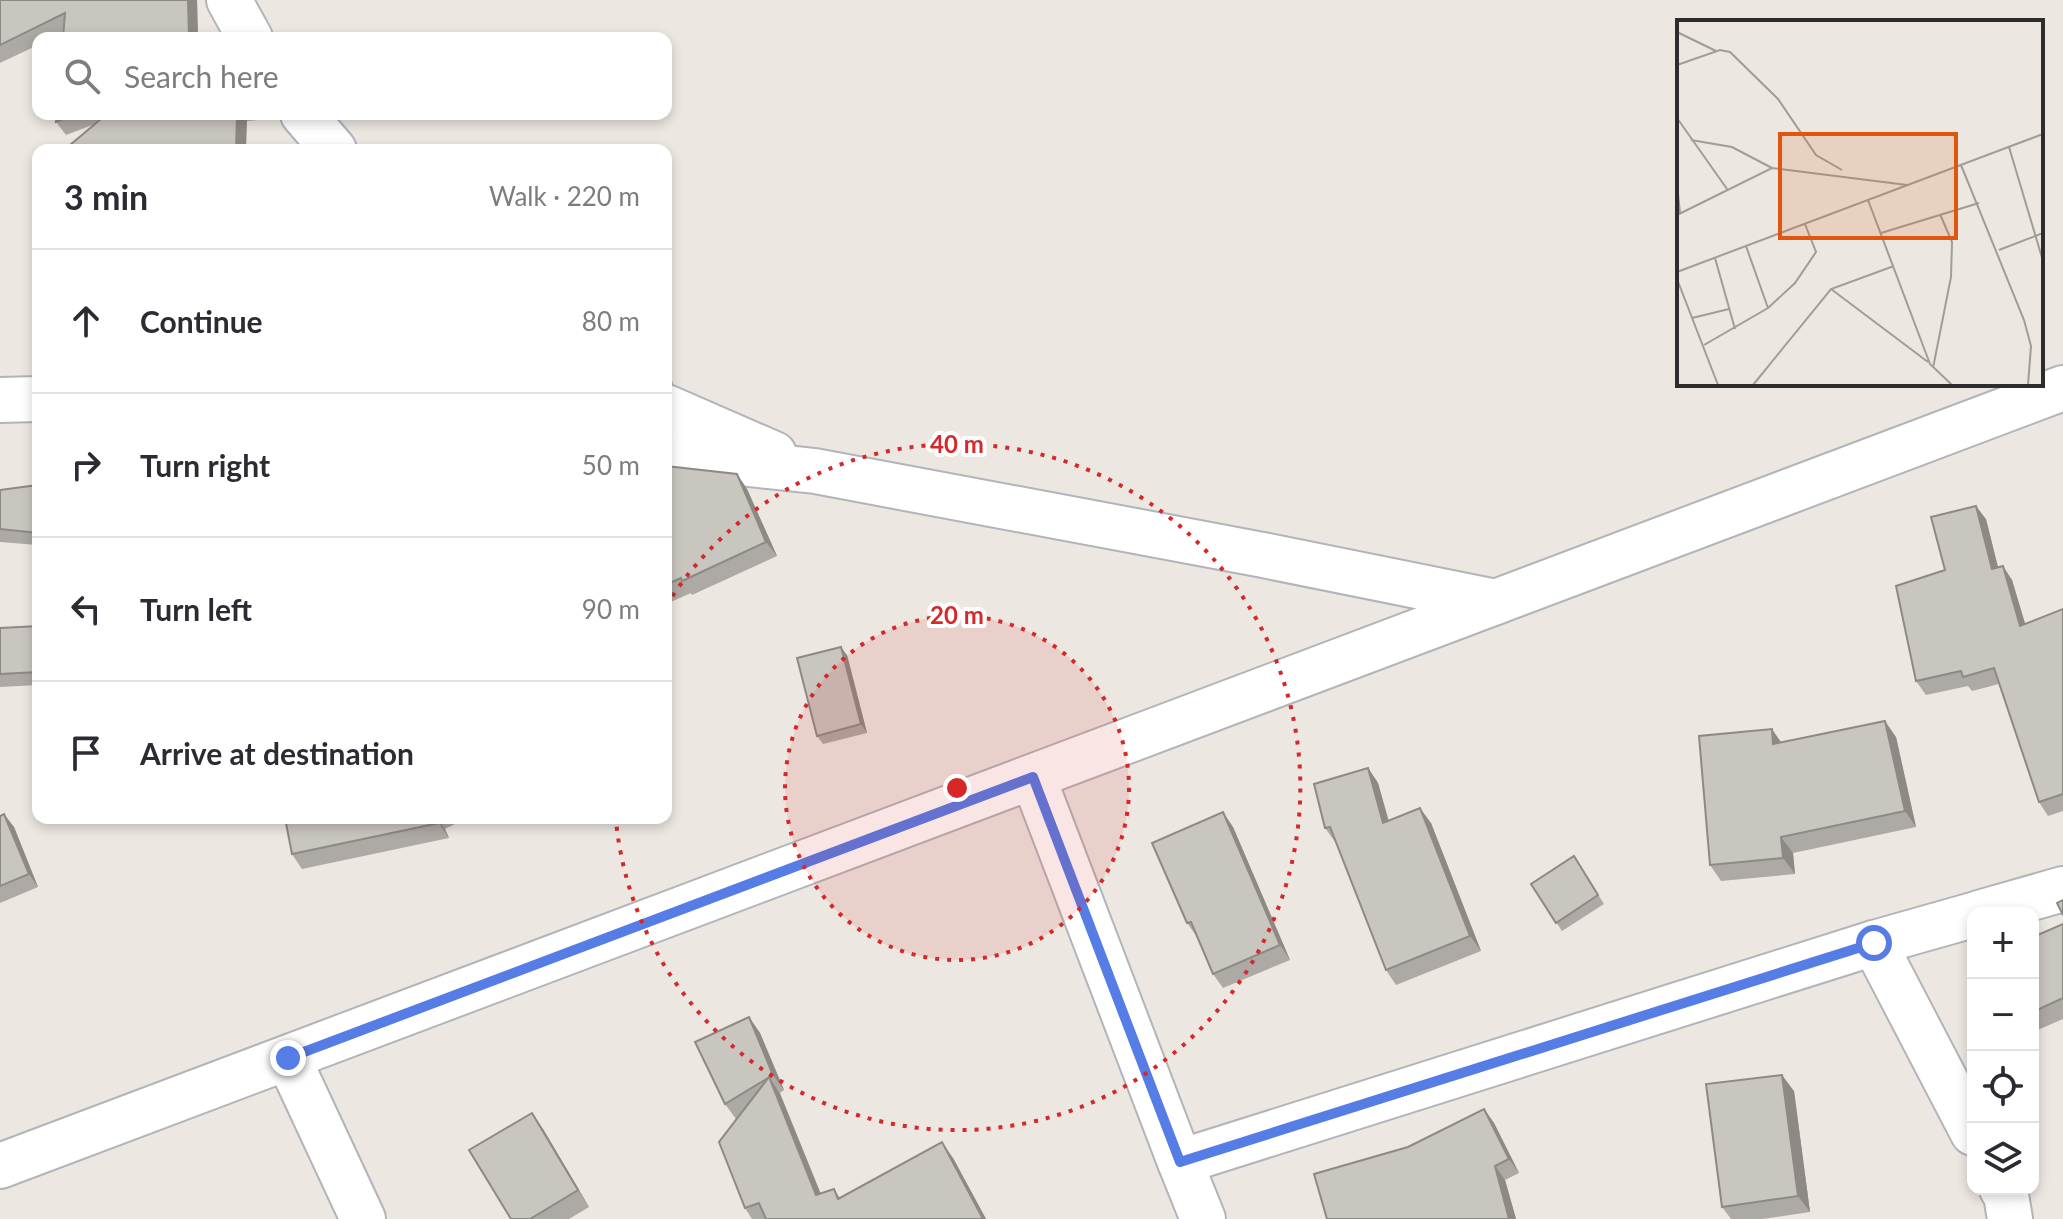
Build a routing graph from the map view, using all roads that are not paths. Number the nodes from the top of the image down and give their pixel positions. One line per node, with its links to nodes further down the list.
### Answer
1 (229, 0): 2 (street)
2 (247, 32)
3 (308, 120): 4 (street)
4 (329, 144)
5 (2063, 388): 11 (street)
6 (32, 399): 7 (street)
7 (0, 400)
8 (672, 410): 10 (street)
9 (672, 456): 10 (street)
10 (815, 471): 11 (street)
11 (1496, 602): 12 (street)
12 (1033, 777): 17 (street); 19 (street)
13 (2063, 889): 14 (street)
14 (2000, 907)
15 (1967, 917): 16 (street)
16 (1874, 943): 18 (street); 19 (street)
17 (288, 1058): 20 (street); 22 (street)
18 (1968, 1123)
19 (1180, 1162): 23 (street)
20 (0, 1166)
21 (2006, 1195): 24 (street)
22 (363, 1219)
23 (1203, 1219)
24 (2010, 1219)

